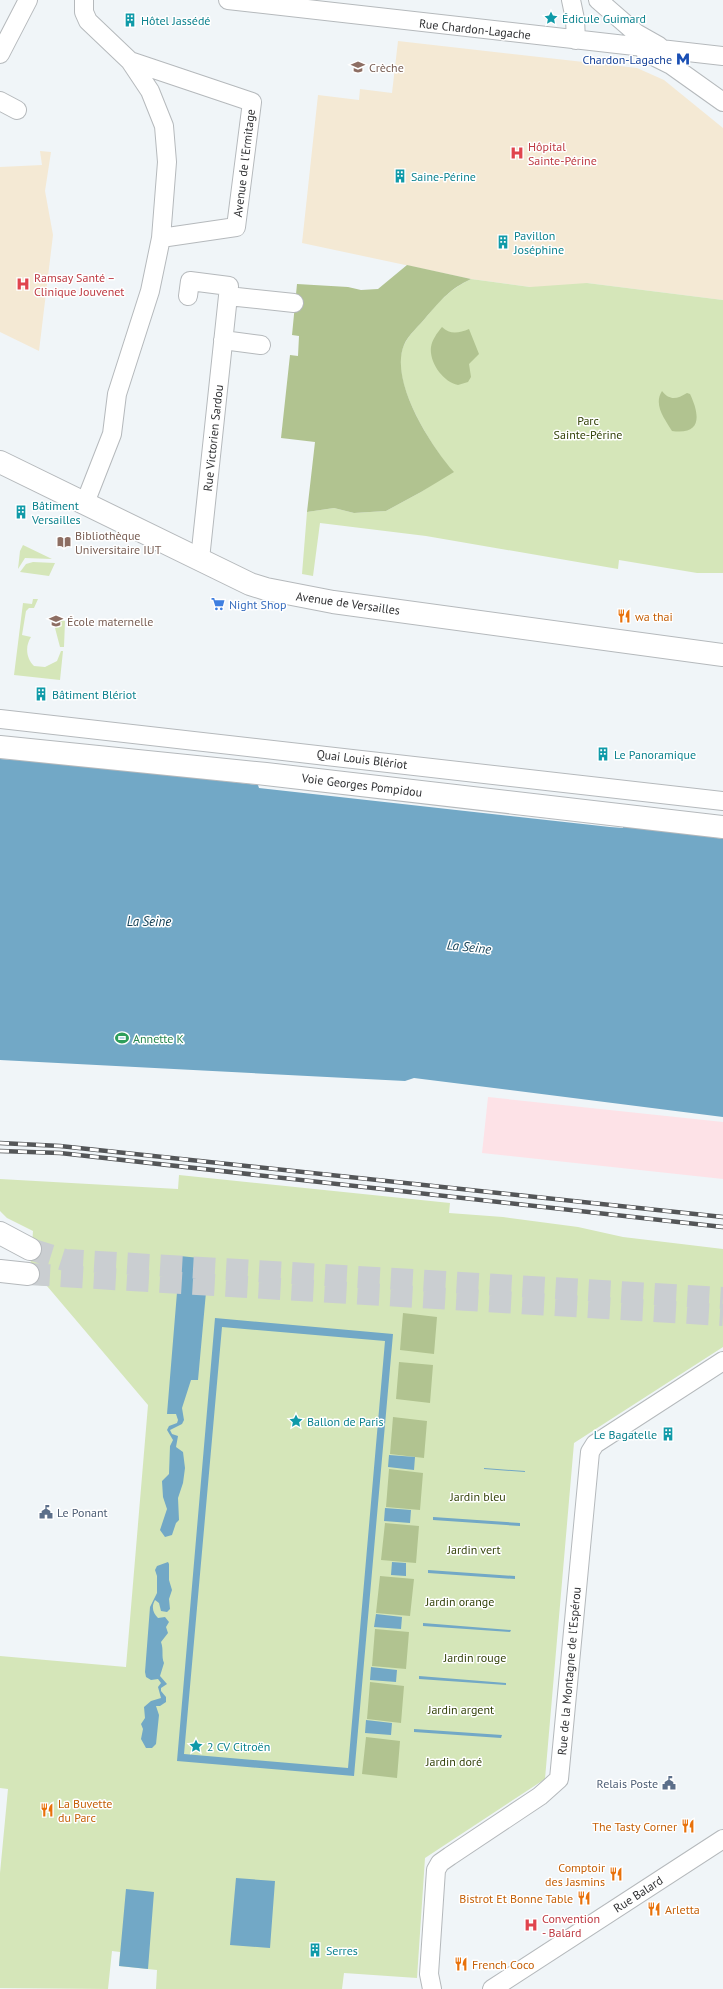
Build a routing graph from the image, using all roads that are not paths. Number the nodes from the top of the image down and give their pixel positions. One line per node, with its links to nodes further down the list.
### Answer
1 (28, 0): 9 (street)
2 (84, 0): 11 (street)
3 (228, 0): 6 (street, Rue Chardon-Lagache)
4 (571, 0): 6 (street)
5 (598, 0): 8 (street)
6 (576, 40): 7 (street, Rue Chardon-Lagache)
7 (632, 46): 8 (street, Rue Chardon-Lagache); 12 (street)
8 (667, 50): 10 (street, Rue Chardon-Lagache)
9 (0, 54)
10 (718, 56): 12 (street)
11 (130, 61): 16 (street); 16 (street, Avenue de l'Ermitage)
12 (709, 86): 14 (street)
13 (0, 101): 15 (street)
14 (723, 102)
15 (17, 110)
16 (160, 238): 23 (street)
17 (188, 296): 18 (street)
18 (228, 296): 19 (street); 20 (street, Rue Victorien Sardou)
19 (294, 303)
20 (223, 340): 21 (street); 24 (street, Rue Victorien Sardou)
21 (261, 345)
22 (0, 462): 23 (main road, Avenue de Versailles)
23 (85, 503): 24 (main road, Avenue de Versailles)
24 (200, 560): 25 (main road, Avenue de Versailles)
25 (723, 655)
26 (0, 719): 28 (street, Quai Louis Blériot)
27 (0, 747): 29 (main road, Voie Georges Pompidou)
28 (723, 801)
29 (723, 827)
30 (0, 1233): 31 (main road)
31 (30, 1249)
32 (0, 1271): 33 (main road)
33 (28, 1274)
34 (723, 1361): 36 (street, Rue de la Montagne de l'Espérou)
35 (723, 1839): 37 (street, Rue Balard)
36 (432, 1989)
37 (492, 1989)

